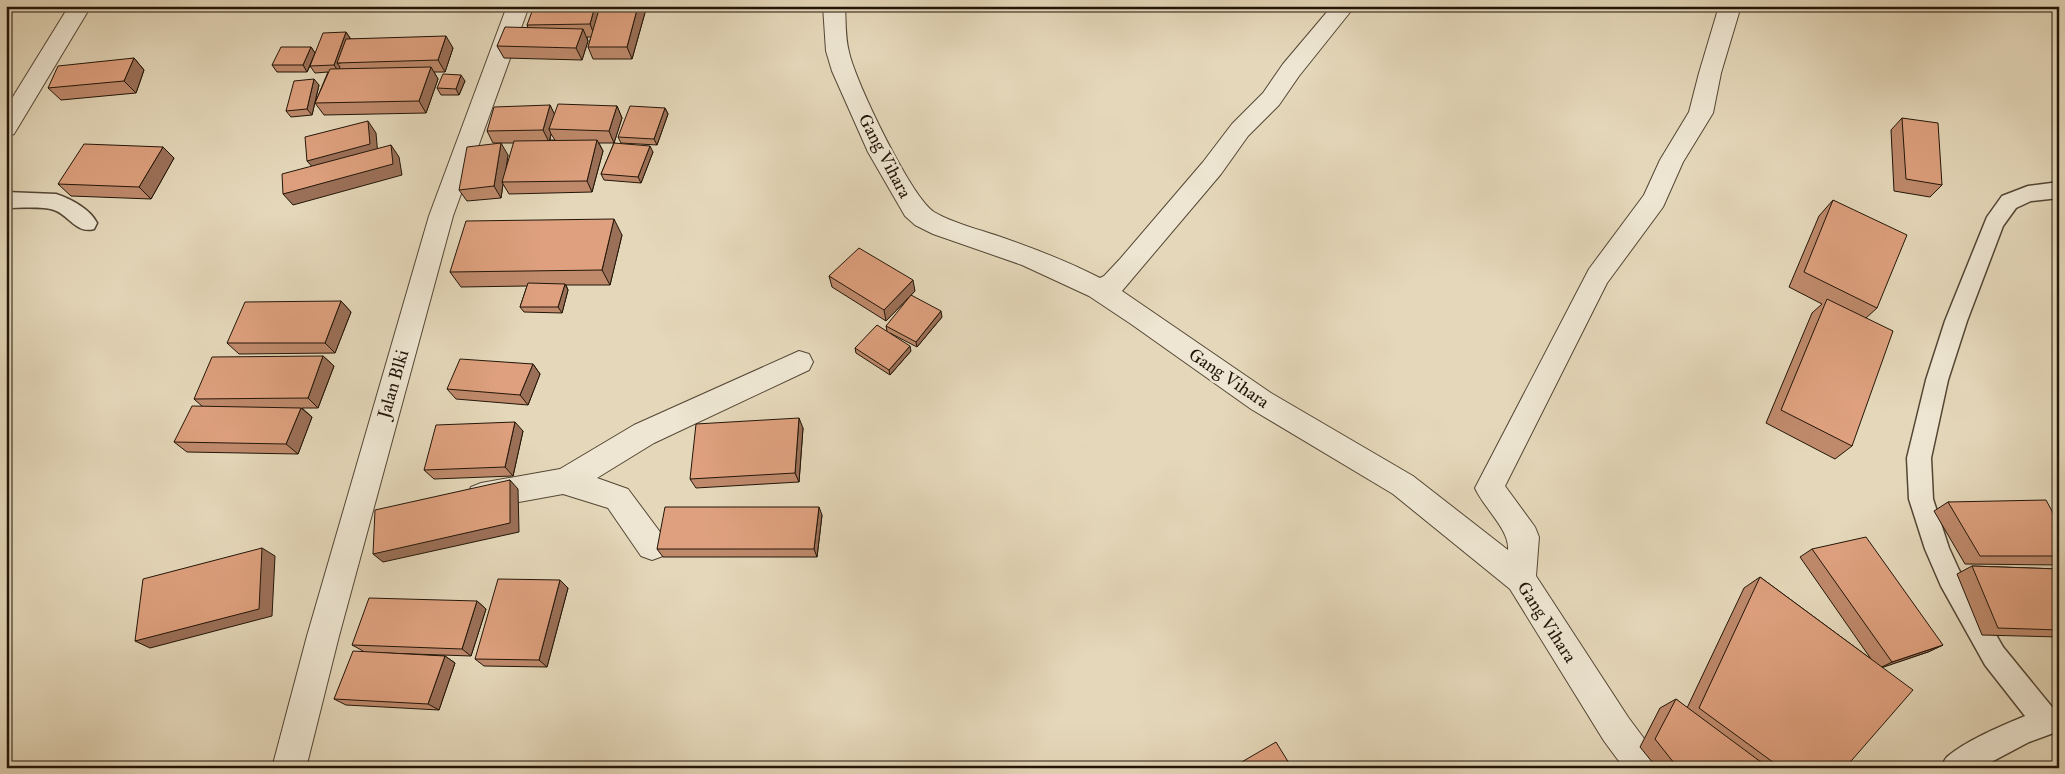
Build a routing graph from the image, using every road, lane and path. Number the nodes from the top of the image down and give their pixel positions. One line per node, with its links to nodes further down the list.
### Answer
1 (80, 6): 6 (street)
2 (518, 6): 15 (street, Jalan Blki)
3 (834, 6): 10 (street, Gang Vihara)
4 (1344, 6): 10 (street)
5 (1730, 6): 17 (street)
6 (6, 128)
7 (2059, 190): 18 (lane)
8 (6, 200): 9 (lane)
9 (87, 223)
10 (1098, 289): 17 (street, Gang Vihara)
11 (799, 362): 12 (street)
12 (563, 481): 13 (street); 16 (street)
13 (459, 500)
14 (384, 513): 15 (street)
15 (355, 518): 19 (street, Jalan Blki)
16 (652, 546)
17 (1521, 579): 20 (street, Gang Vihara)
18 (2052, 720): 21 (lane)
19 (290, 768)
20 (1645, 768)
21 (1955, 768)

